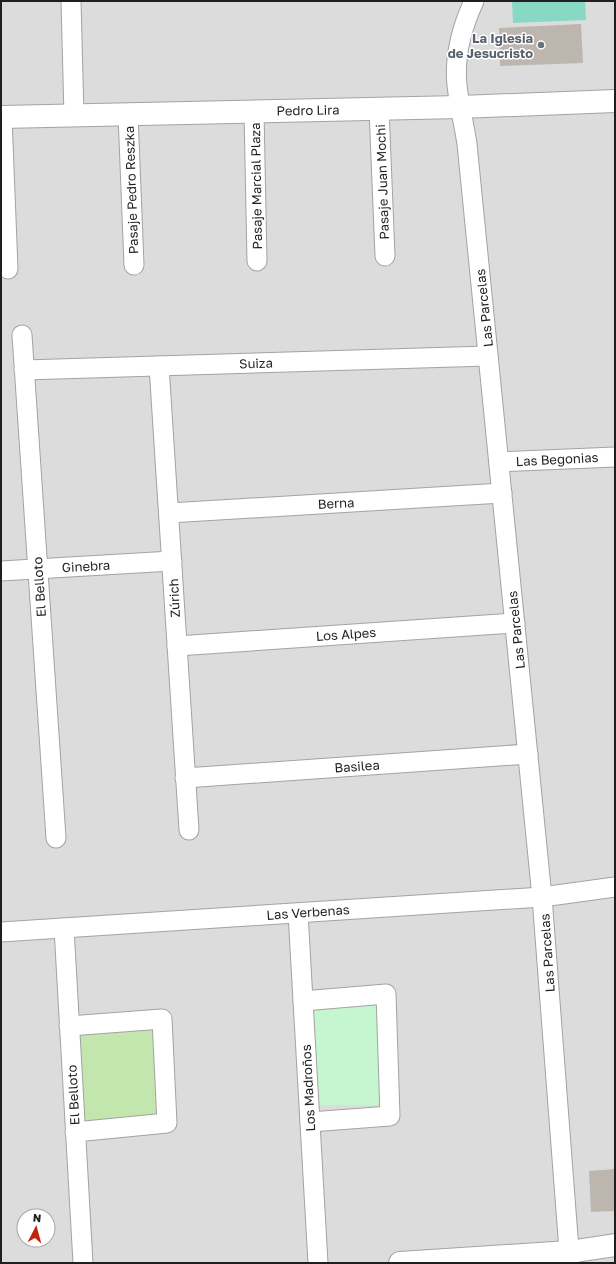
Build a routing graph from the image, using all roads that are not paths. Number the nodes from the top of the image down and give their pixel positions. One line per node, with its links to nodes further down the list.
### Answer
1 (72, 1): 8 (street)
2 (474, 1): 4 (street, Las Parcelas)
3 (615, 101): 4 (street, Pedro Lira)
4 (460, 107): 5 (street, Pedro Lira); 15 (street, Las Parcelas)
5 (380, 108): 6 (street, Pedro Lira); 10 (street, Pasaje Juan Mochi)
6 (254, 111): 7 (street, Pedro Lira); 11 (street, Pasaje Marcial Plaza)
7 (128, 114): 8 (street, Pedro Lira); 12 (street, Pasaje Pedro Reszka)
8 (74, 116): 9 (street, Pedro Lira)
9 (2, 117): 13 (street)
10 (385, 256)
11 (258, 261)
12 (134, 265)
13 (8, 269)
14 (22, 336): 17 (street, El Belloto)
15 (488, 356): 16 (street, Suiza); 19 (street, Las Parcelas)
16 (159, 366): 17 (street, Suiza); 21 (street, Zúrich)
17 (24, 370): 23 (street, El Belloto)
18 (615, 457): 19 (street, Las Begonias)
19 (499, 462): 20 (street, Las Parcelas)
20 (502, 493): 21 (street, Berna); 25 (street, Las Parcelas)
21 (169, 513): 22 (street, Zúrich)
22 (172, 561): 23 (street, Ginebra); 26 (street, Zúrich)
23 (38, 569): 24 (street, Ginebra); 30 (street, El Belloto)
24 (1, 572)
25 (515, 623): 26 (street, Los Alpes); 27 (street, Las Parcelas)
26 (177, 646): 28 (street, Zúrich)
27 (528, 754): 28 (street, Basilea); 32 (street, Las Parcelas)
28 (185, 778): 29 (street, Zúrich)
29 (189, 830)
30 (56, 838)
31 (615, 887): 32 (street, Las Verbenas)
32 (542, 897): 33 (street, Las Verbenas); 41 (street, Las Parcelas)
33 (298, 913): 34 (street, Las Verbenas); 36 (street, Los Madroños)
34 (64, 928): 35 (street, Las Verbenas); 37 (street, El Belloto)
35 (1, 932)
36 (303, 1001): 38 (street, Los Madroños); 38 (street)
37 (69, 1026): 39 (street, El Belloto); 39 (street)
38 (310, 1122): 43 (street, Los Madroños)
39 (76, 1132): 42 (street, El Belloto)
40 (615, 1245): 41 (street)
41 (570, 1258): 44 (street)
42 (84, 1263)
43 (318, 1263)
44 (400, 1263)

